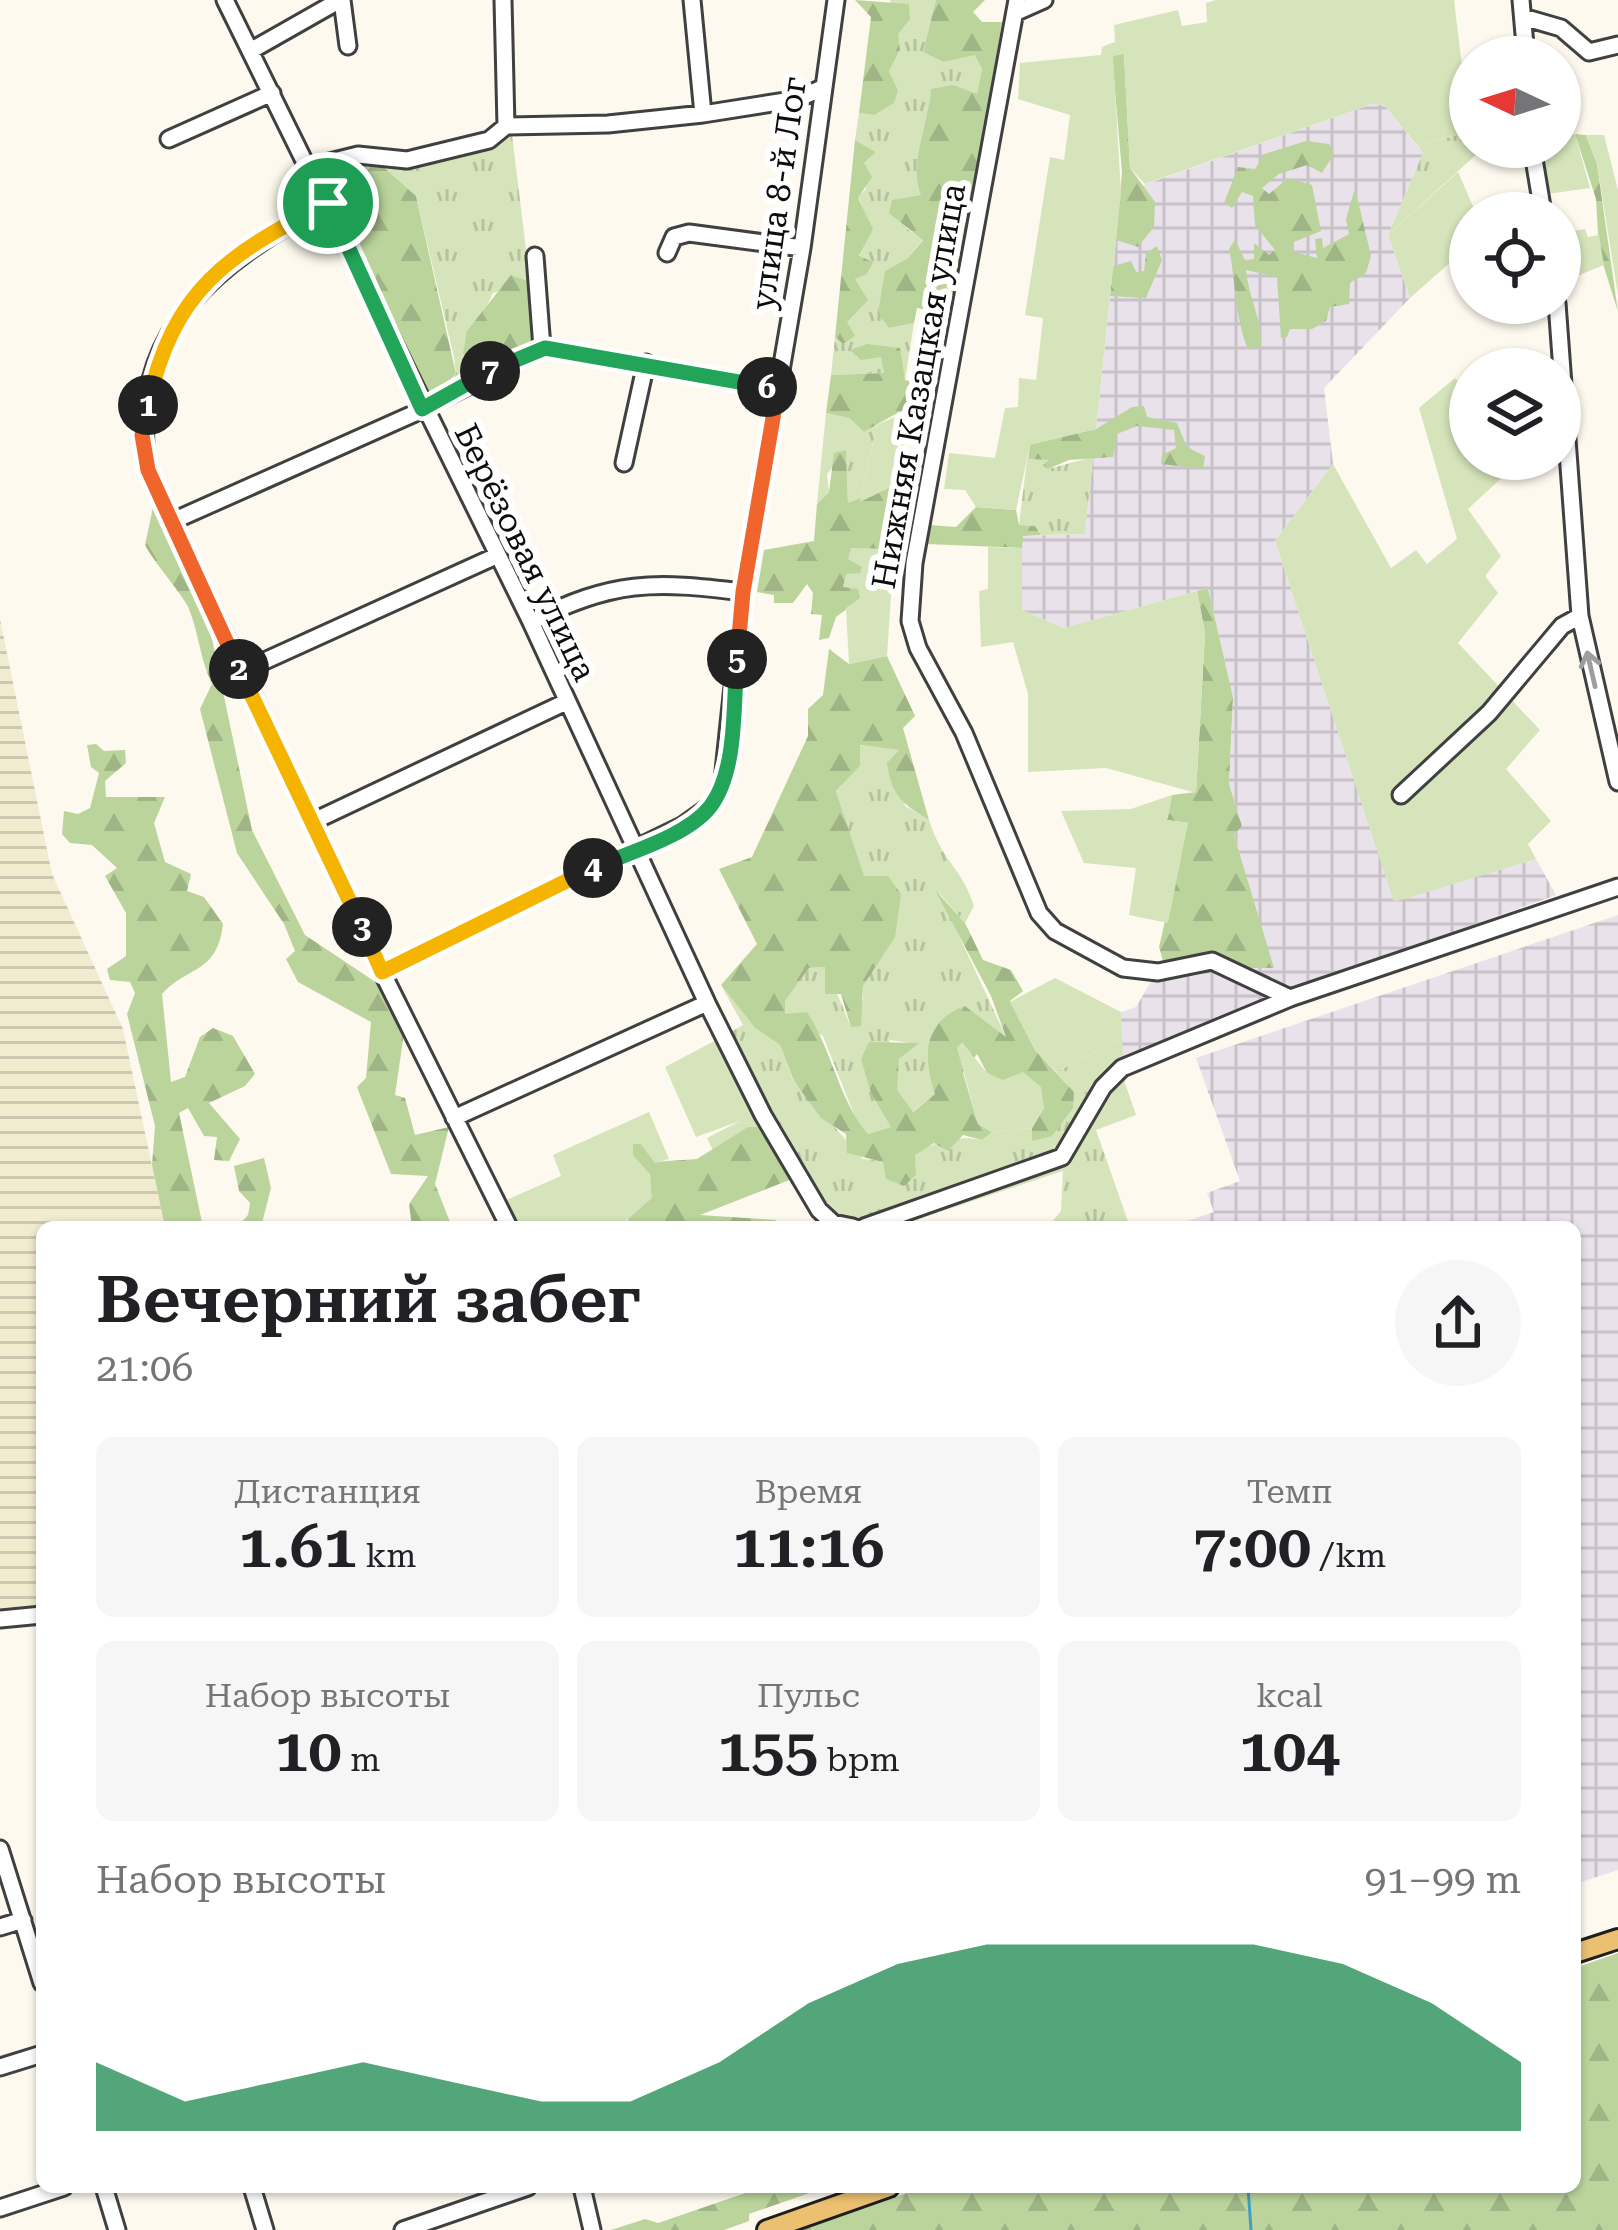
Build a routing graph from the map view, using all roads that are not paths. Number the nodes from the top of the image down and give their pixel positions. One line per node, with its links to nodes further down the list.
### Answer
1 (225, 0): 11 (street, Берёзовая улица)
2 (341, 0): 9 (street); 11 (street)
3 (503, 0): 15 (street)
4 (692, 0): 14 (street)
5 (836, 0): 12 (street, улица 8-й Лог)
6 (1044, 0): 7 (street, Нижняя Казацкая улица)
7 (1017, 6): 41 (street, Нижняя Казацкая улица)
8 (1522, 9): 10 (street)
9 (348, 46)
10 (1618, 46)
11 (252, 50): 13 (street, Берёзовая улица)
12 (824, 87): 14 (street); 19 (street, улица 8-й Лог)
13 (272, 93): 16 (street); 17 (street, Берёзовая улица)
14 (703, 114): 15 (street)
15 (506, 126): 17 (street)
16 (169, 139)
17 (310, 167): 18 (street, Берёзовая улица)
18 (328, 203): 26 (street, Берёзовая улица); 28 (street)
19 (802, 248): 20 (street); 25 (street, улица 8-й Лог)
20 (667, 253)
21 (535, 256): 23 (street)
22 (1559, 324): 31 (street)
23 (542, 348): 24 (street); 26 (street)
24 (646, 364): 25 (street); 27 (street)
25 (778, 389): 30 (street, улица 8-й Лог)
26 (422, 409): 28 (street); 29 (street, Берёзовая улица)
27 (625, 463)
28 (173, 521): 33 (street)
29 (496, 556): 32 (street, Берёзовая улица); 33 (street)
30 (743, 592): 32 (street); 38 (street, улица 8-й Лог)
31 (1580, 616): 35 (street, one-way to 31); 36 (street)
32 (531, 622): 34 (street, Берёзовая улица)
33 (240, 672): 37 (street)
34 (566, 702): 37 (street); 38 (street, Берёзовая улица)
35 (1618, 782)
36 (1401, 795)
37 (314, 821): 40 (street)
38 (636, 849): 40 (street, улица 8-й Лог); 42 (street, Берёзовая улица)
39 (1618, 887): 41 (street)
40 (382, 972): 43 (street)
41 (1290, 998): 46 (street)
42 (707, 1003): 43 (street); 45 (street, Берёзовая улица)
43 (454, 1118): 44 (street)
44 (506, 1221)
45 (831, 1221)
46 (881, 1221)
47 (36, 1616): 48 (street)
48 (0, 1619)
49 (0, 1849): 50 (street)
50 (23, 1920): 51 (street); 54 (street)
51 (0, 1927)
52 (1618, 1939): 53 (main road)
53 (1581, 1952)
54 (36, 1963)
55 (36, 2056): 56 (street)
56 (0, 2067)
57 (45, 2193): 63 (street)
58 (106, 2193): 64 (street)
59 (254, 2193): 65 (street)
60 (511, 2193): 66 (street)
61 (583, 2193): 67 (street)
62 (872, 2193): 68 (main road)
63 (0, 2207)
64 (117, 2230)
65 (265, 2230)
66 (403, 2230)
67 (592, 2230)
68 (767, 2230)

